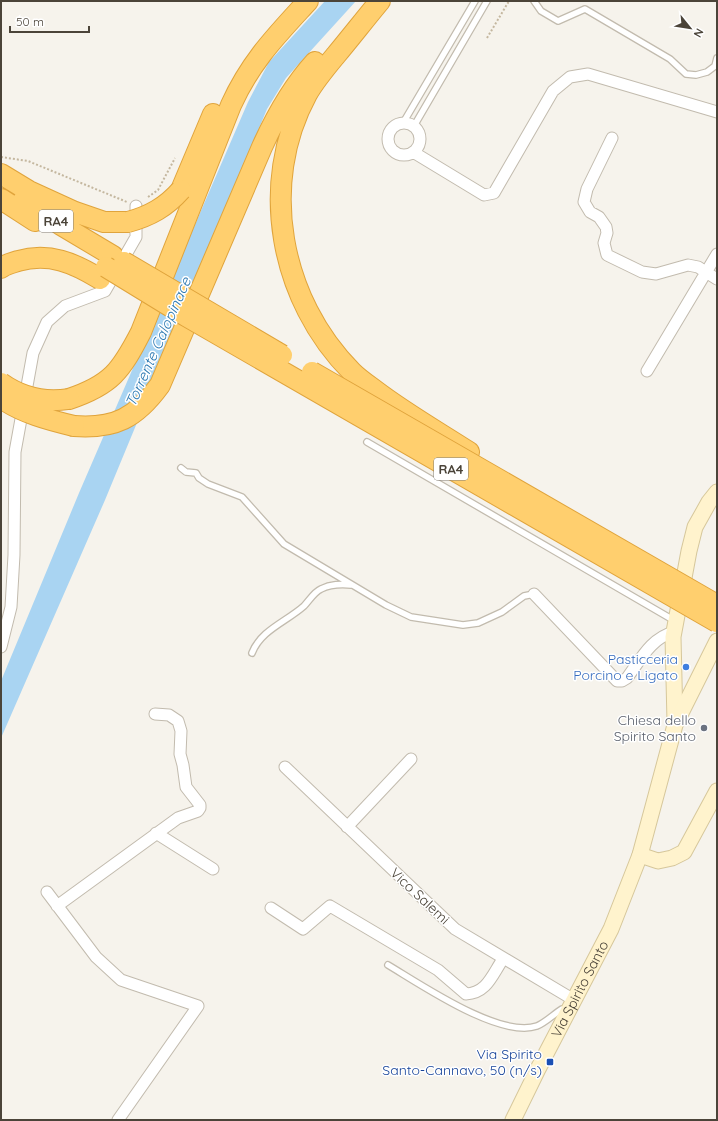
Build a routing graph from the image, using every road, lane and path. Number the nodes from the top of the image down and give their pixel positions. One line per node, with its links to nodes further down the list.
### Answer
1 (292, 1): 20 (highway, bridge)
2 (308, 1): 27 (highway, bridge)
3 (372, 1): 28 (highway, bridge)
4 (380, 1): 31 (highway, bridge)
5 (475, 1): 12 (lane)
6 (487, 1): 12 (lane)
7 (509, 1): 9 (path)
8 (534, 1): 10 (lane)
9 (487, 38)
10 (717, 58)
11 (717, 112): 14 (street)
12 (408, 124): 14 (street); 14 (street)
13 (612, 138): 24 (street)
14 (413, 152)
15 (1, 157): 20 (path)
16 (175, 158): 20 (path)
17 (1, 174): 20 (highway)
18 (1, 183): 22 (highway, RA4)
19 (1, 199): 22 (highway, RA4)
20 (132, 214): 39 (street)
21 (717, 254): 24 (street)
22 (107, 267): 23 (highway); 31 (highway, RA4, bridge); 36 (highway, RA4, bridge)
23 (1, 268)
24 (706, 273): 25 (street); 26 (street)
25 (717, 279)
26 (647, 371)
27 (1, 382)
28 (1, 398)
29 (367, 442): 37 (lane)
30 (181, 468): 33 (lane)
31 (503, 483): 35 (highway, RA4, bridge)
32 (717, 492): 37 (street)
33 (353, 585): 34 (lane); 40 (lane)
34 (534, 594): 37 (street)
35 (717, 605)
36 (717, 622)
37 (675, 627): 42 (street)
38 (717, 641): 42 (street)
39 (1, 647)
40 (252, 653)
41 (155, 714): 47 (street)
42 (675, 725): 48 (street, Via Spirito Santo)
43 (411, 759): 46 (street)
44 (285, 767): 46 (street, Vico Salemi)
45 (717, 791): 48 (street)
46 (347, 827): 53 (street, Vico Salemi)
47 (156, 833): 49 (street); 51 (street)
48 (640, 855): 55 (street, Via Spirito Santo)
49 (213, 869)
50 (47, 892): 51 (street)
51 (57, 906): 56 (street)
52 (271, 908): 53 (street)
53 (503, 959): 55 (street, Vico Salemi)
54 (388, 965): 55 (lane)
55 (571, 1006): 57 (street, Via Spirito Santo)
56 (118, 1120)
57 (513, 1120)

